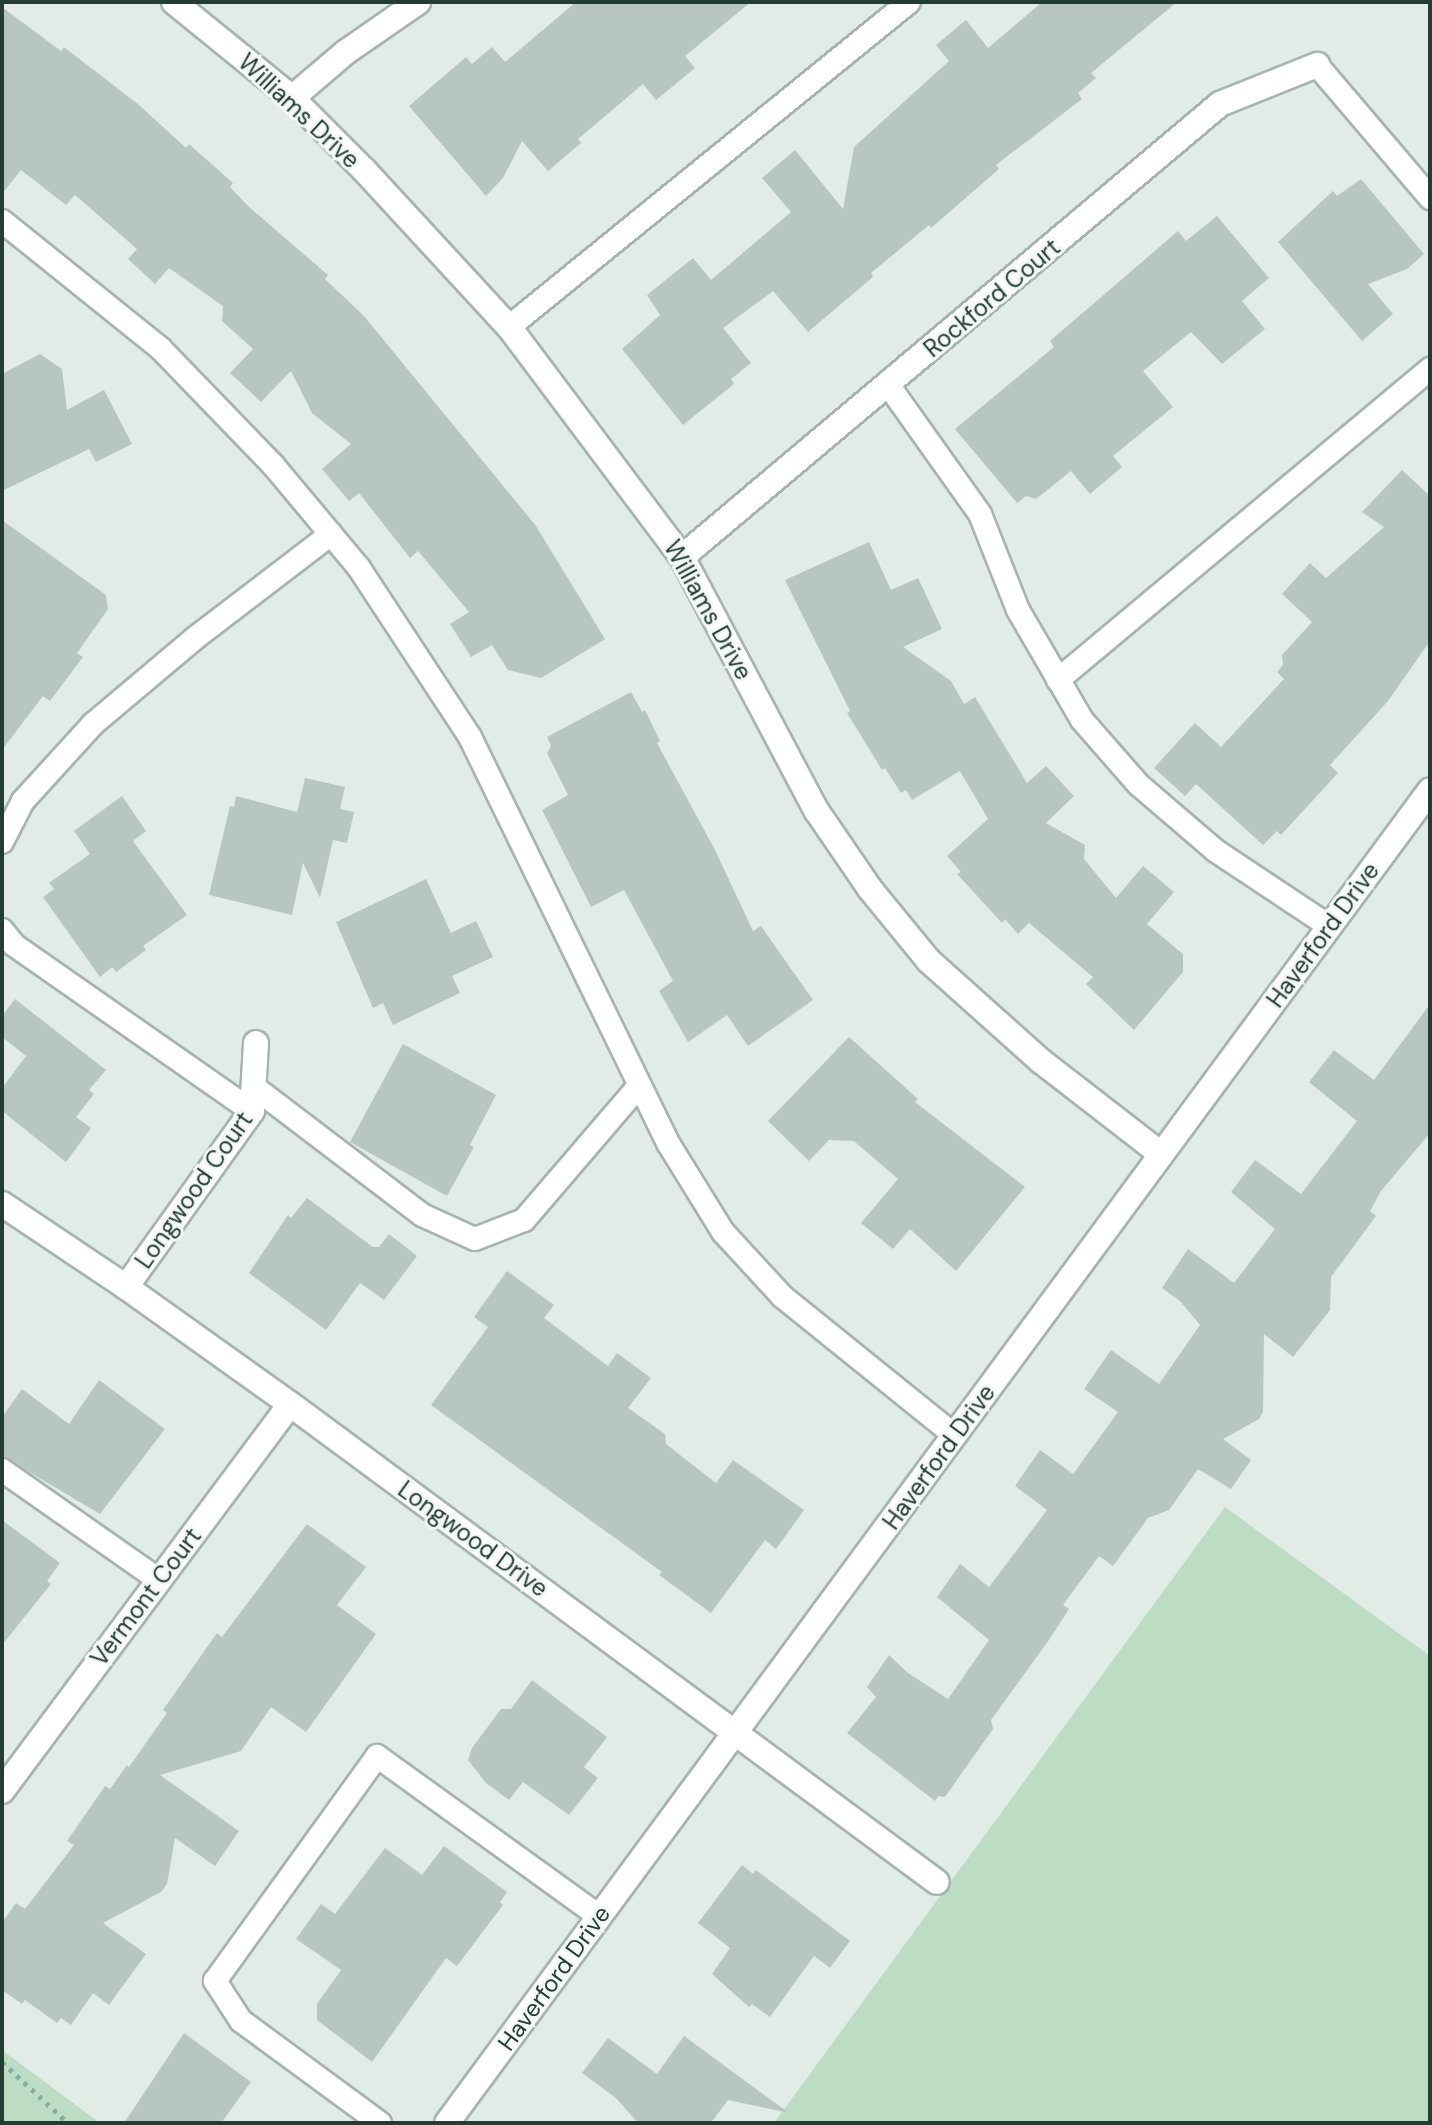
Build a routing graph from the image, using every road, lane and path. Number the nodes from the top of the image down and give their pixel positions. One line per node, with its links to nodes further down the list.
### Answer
1 (174, 2): 5 (street, Williams Drive)
2 (418, 2): 5 (street)
3 (909, 2): 8 (lane)
4 (1317, 65): 6 (lane); 10 (street, Rockford Court)
5 (292, 98): 8 (street, Williams Drive)
6 (1430, 198)
7 (2, 221): 11 (lane)
8 (509, 327): 12 (street, Williams Drive)
9 (1430, 369): 13 (lane)
10 (889, 386): 12 (street, Rockford Court); 13 (lane)
11 (331, 534): 15 (lane); 19 (lane)
12 (682, 557): 21 (street, Williams Drive)
13 (1058, 680): 16 (lane)
14 (1430, 790): 16 (street, Haverford Drive)
15 (2, 842)
16 (1329, 926): 21 (street, Haverford Drive)
17 (2, 930): 20 (lane)
18 (256, 1043): 20 (street, Longwood Court)
19 (639, 1086): 20 (lane); 25 (lane)
20 (253, 1099): 23 (street, Longwood Court)
21 (1161, 1154): 25 (street, Haverford Drive)
22 (2, 1204): 23 (street, Longwood Drive)
23 (126, 1287): 24 (street, Longwood Drive)
24 (290, 1404): 27 (street, Vermont Court); 28 (street, Longwood Drive)
25 (954, 1435): 28 (street, Haverford Drive)
26 (2, 1470): 27 (lane)
27 (159, 1580): 29 (street, Vermont Court)
28 (735, 1732): 30 (street, Longwood Drive); 31 (street, Haverford Drive)
29 (2, 1791)
30 (937, 1882)
31 (599, 1916): 34 (lane); 35 (street, Haverford Drive)
32 (2, 2062): 33 (path)
33 (68, 2123)
34 (380, 2123)
35 (447, 2123)

